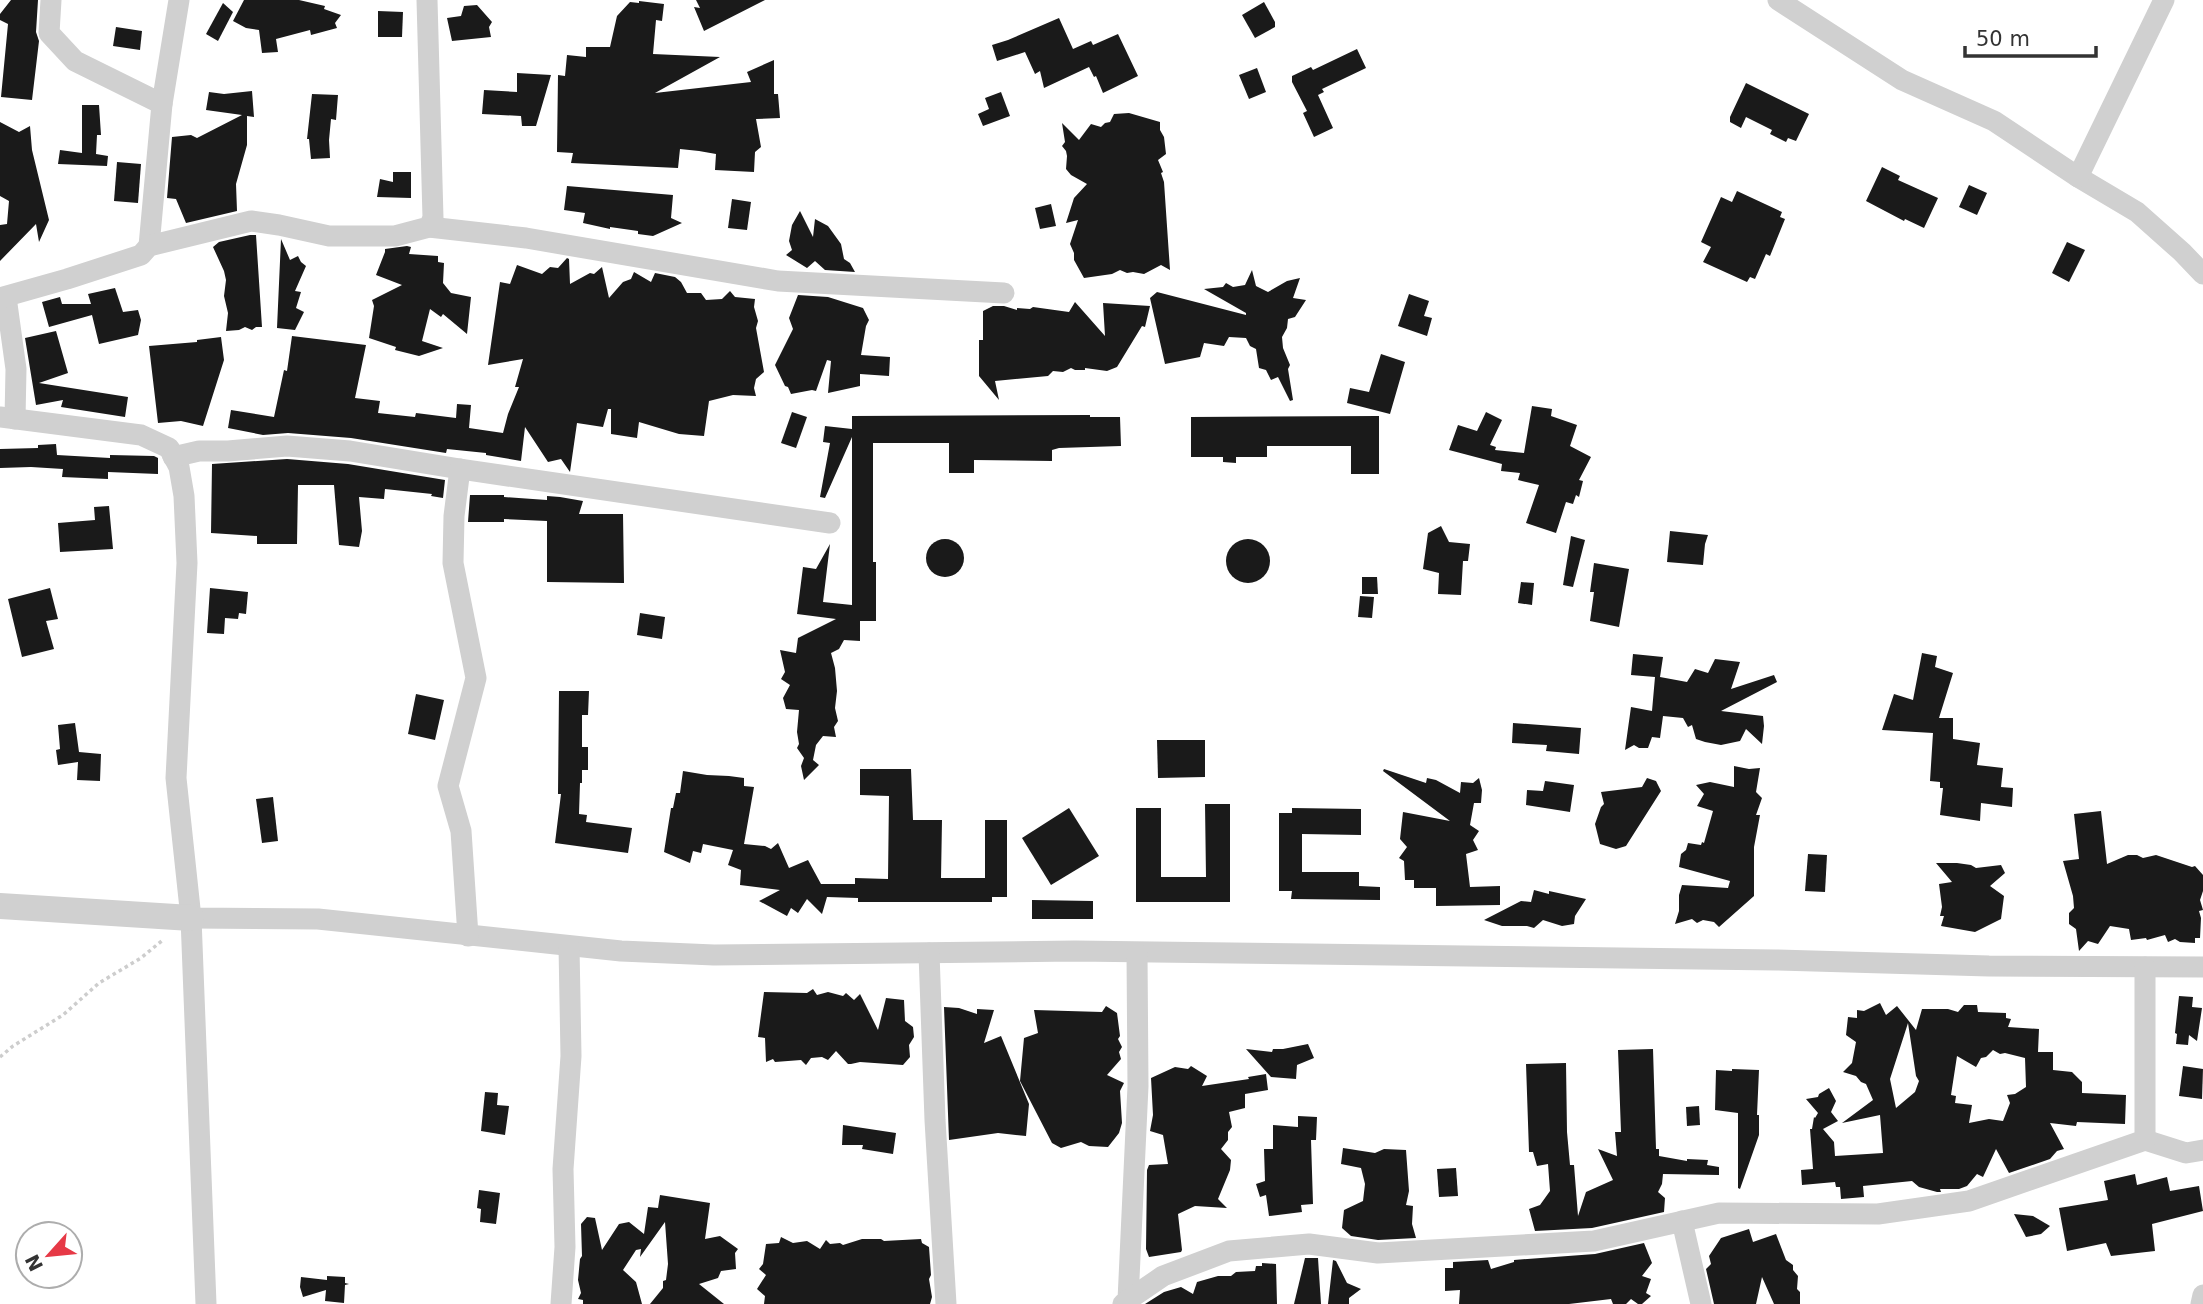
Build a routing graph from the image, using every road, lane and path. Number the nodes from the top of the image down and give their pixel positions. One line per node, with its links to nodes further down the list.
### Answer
1 (51, 0): 6 (street)
2 (179, 0): 6 (street)
3 (427, 0): 8 (street)
4 (1778, 0): 7 (street)
5 (2164, 0): 7 (street)
6 (162, 104): 9 (street)
7 (2077, 177): 10 (street)
8 (429, 227): 9 (street); 11 (street)
9 (149, 246): 12 (street)
10 (2203, 274)
11 (1004, 293)
12 (3, 297): 13 (street)
13 (8, 418): 14 (street)
14 (173, 457): 15 (street); 18 (street)
15 (460, 469): 16 (street); 19 (street)
16 (830, 523)
17 (0, 906): 18 (street)
18 (191, 918): 19 (street); 25 (path); 31 (street)
19 (468, 936): 20 (street)
20 (569, 946): 21 (street); 32 (street)
21 (929, 953): 22 (street); 33 (street)
22 (1138, 953): 23 (street); 30 (street)
23 (2145, 967): 24 (street); 26 (street)
24 (2203, 967)
25 (0, 1058)
26 (2145, 1140): 27 (street); 28 (street)
27 (2203, 1150)
28 (1682, 1221): 30 (street); 34 (street)
29 (2203, 1295): 35 (street)
30 (1127, 1303)
31 (206, 1304)
32 (561, 1304)
33 (946, 1304)
34 (1701, 1304)
35 (2201, 1304)

